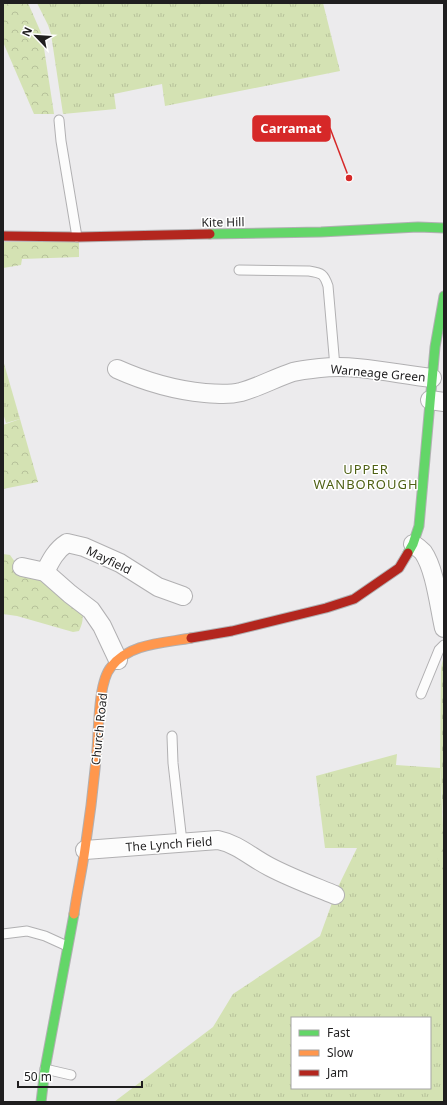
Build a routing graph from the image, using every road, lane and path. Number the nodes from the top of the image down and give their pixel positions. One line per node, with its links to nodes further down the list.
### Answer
1 (59, 120): 4 (lane)
2 (444, 228): 4 (street, Kite Hill)
3 (3, 236): 4 (street, Kite Hill)
4 (77, 237)
5 (239, 270): 7 (lane)
6 (444, 296): 9 (street, Church Road)
7 (335, 367): 8 (street, Warneage Green); 9 (street, Warneage Green)
8 (117, 369)
9 (432, 378): 10 (street, Church Road)
10 (437, 401): 11 (street, Church Road)
11 (413, 544): 15 (street); 17 (street, Church Road)
12 (22, 567): 13 (street)
13 (45, 572): 14 (street, Mayfield); 17 (street)
14 (183, 596)
15 (444, 628)
16 (444, 646): 18 (lane)
17 (118, 660): 21 (street, Church Road)
18 (420, 694)
19 (172, 736): 20 (lane)
20 (182, 842): 21 (street, The Lynch Field); 22 (street, The Lynch Field)
21 (85, 850): 24 (street, Church Road)
22 (335, 895)
23 (3, 934): 24 (lane)
24 (68, 947): 25 (street, Church Road)
25 (45, 1069): 26 (lane); 27 (street, Church Road)
26 (72, 1076)
27 (41, 1102)

